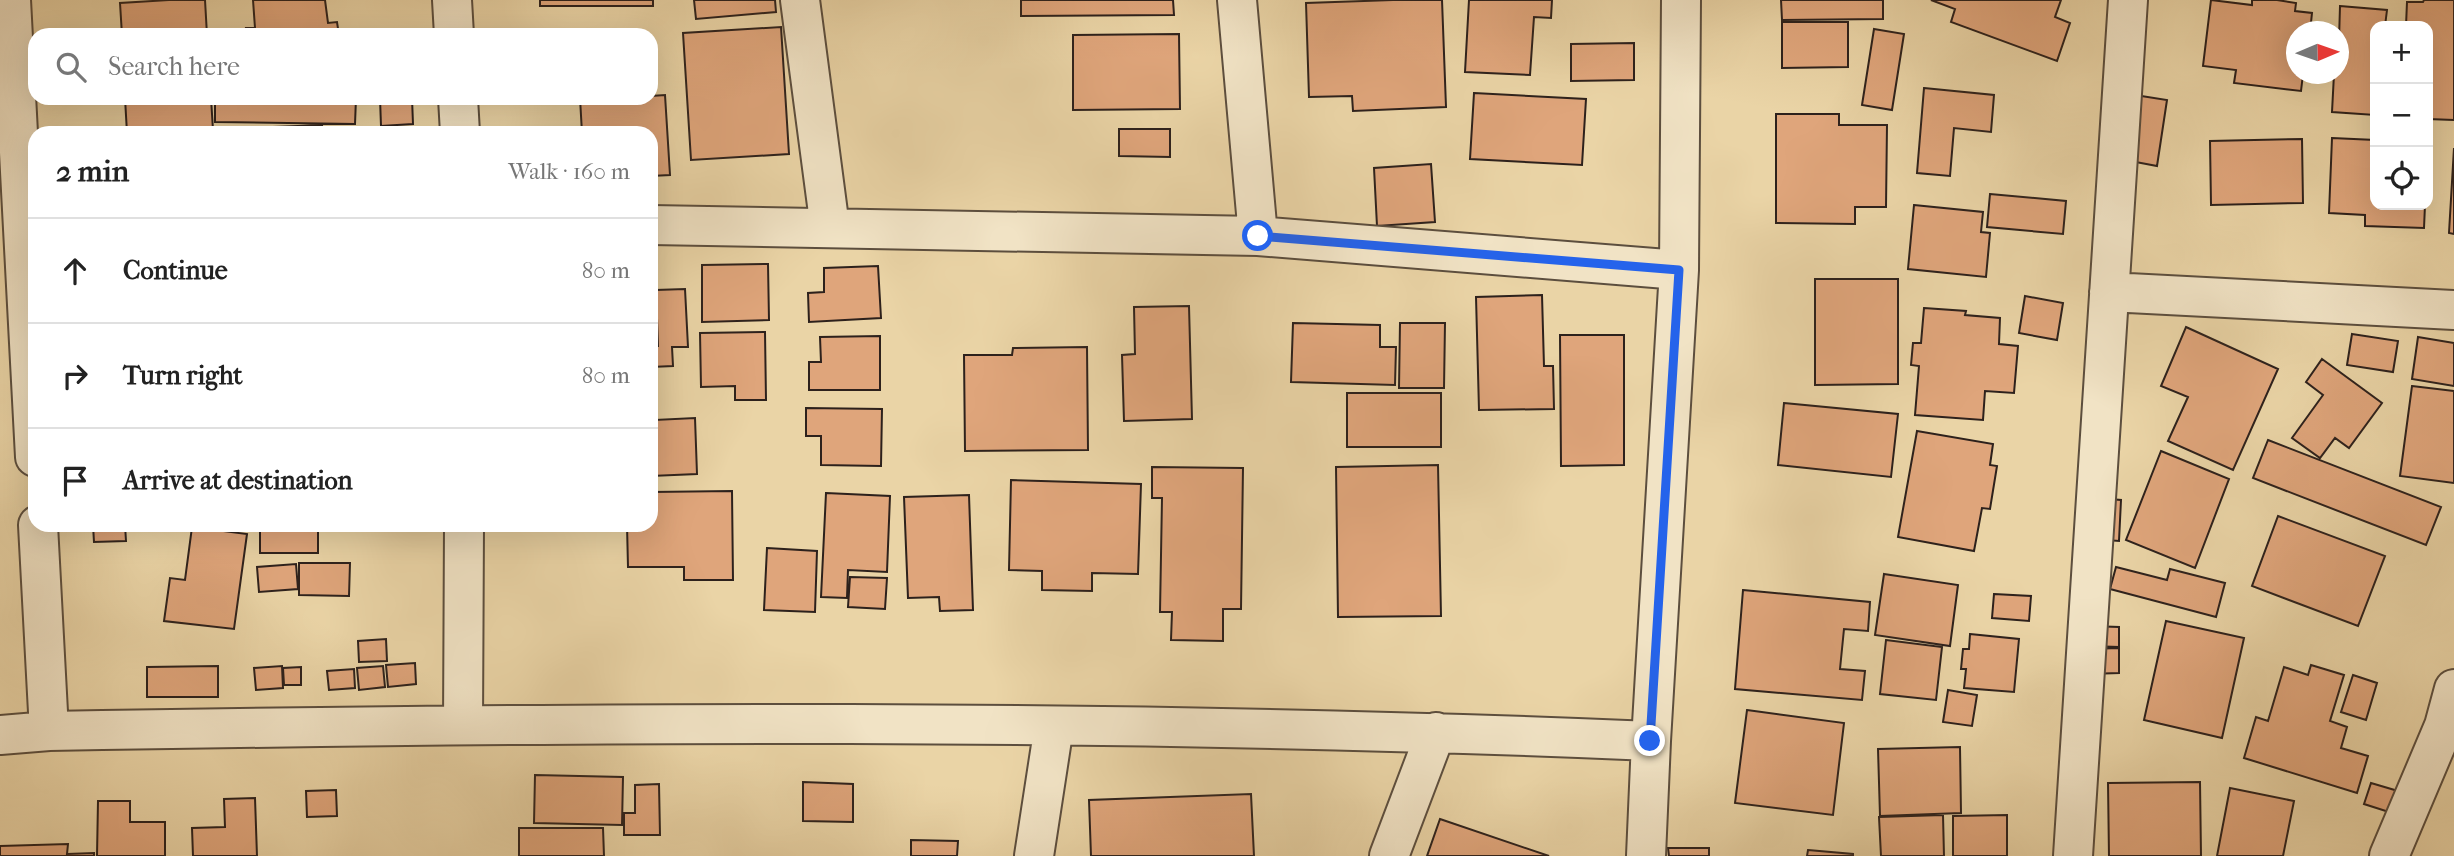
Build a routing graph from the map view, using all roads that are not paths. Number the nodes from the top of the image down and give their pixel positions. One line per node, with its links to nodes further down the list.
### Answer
1 (11, 0): 12 (street)
2 (452, 0): 7 (street)
3 (800, 0): 11 (street)
4 (1237, 0): 13 (street)
5 (1681, 0): 14 (street)
6 (2128, 0): 15 (street)
7 (454, 28)
8 (458, 105): 9 (street)
9 (460, 126)
10 (658, 225): 11 (street)
11 (830, 228): 13 (street)
12 (12, 231): 17 (street)
13 (1258, 236): 14 (street)
14 (1679, 270): 26 (street)
15 (2109, 292): 16 (street); 30 (street)
16 (2454, 310)
17 (28, 388)
18 (38, 532): 23 (street)
19 (464, 532): 21 (street)
20 (2454, 689): 31 (street)
21 (463, 724): 22 (street); 23 (street)
22 (1054, 726): 24 (street); 27 (street)
23 (49, 731): 25 (street)
24 (1436, 732): 26 (street); 28 (street)
25 (0, 735)
26 (1650, 741): 29 (street)
27 (1034, 856)
28 (1389, 856)
29 (1646, 856)
30 (2073, 856)
31 (2389, 856)

